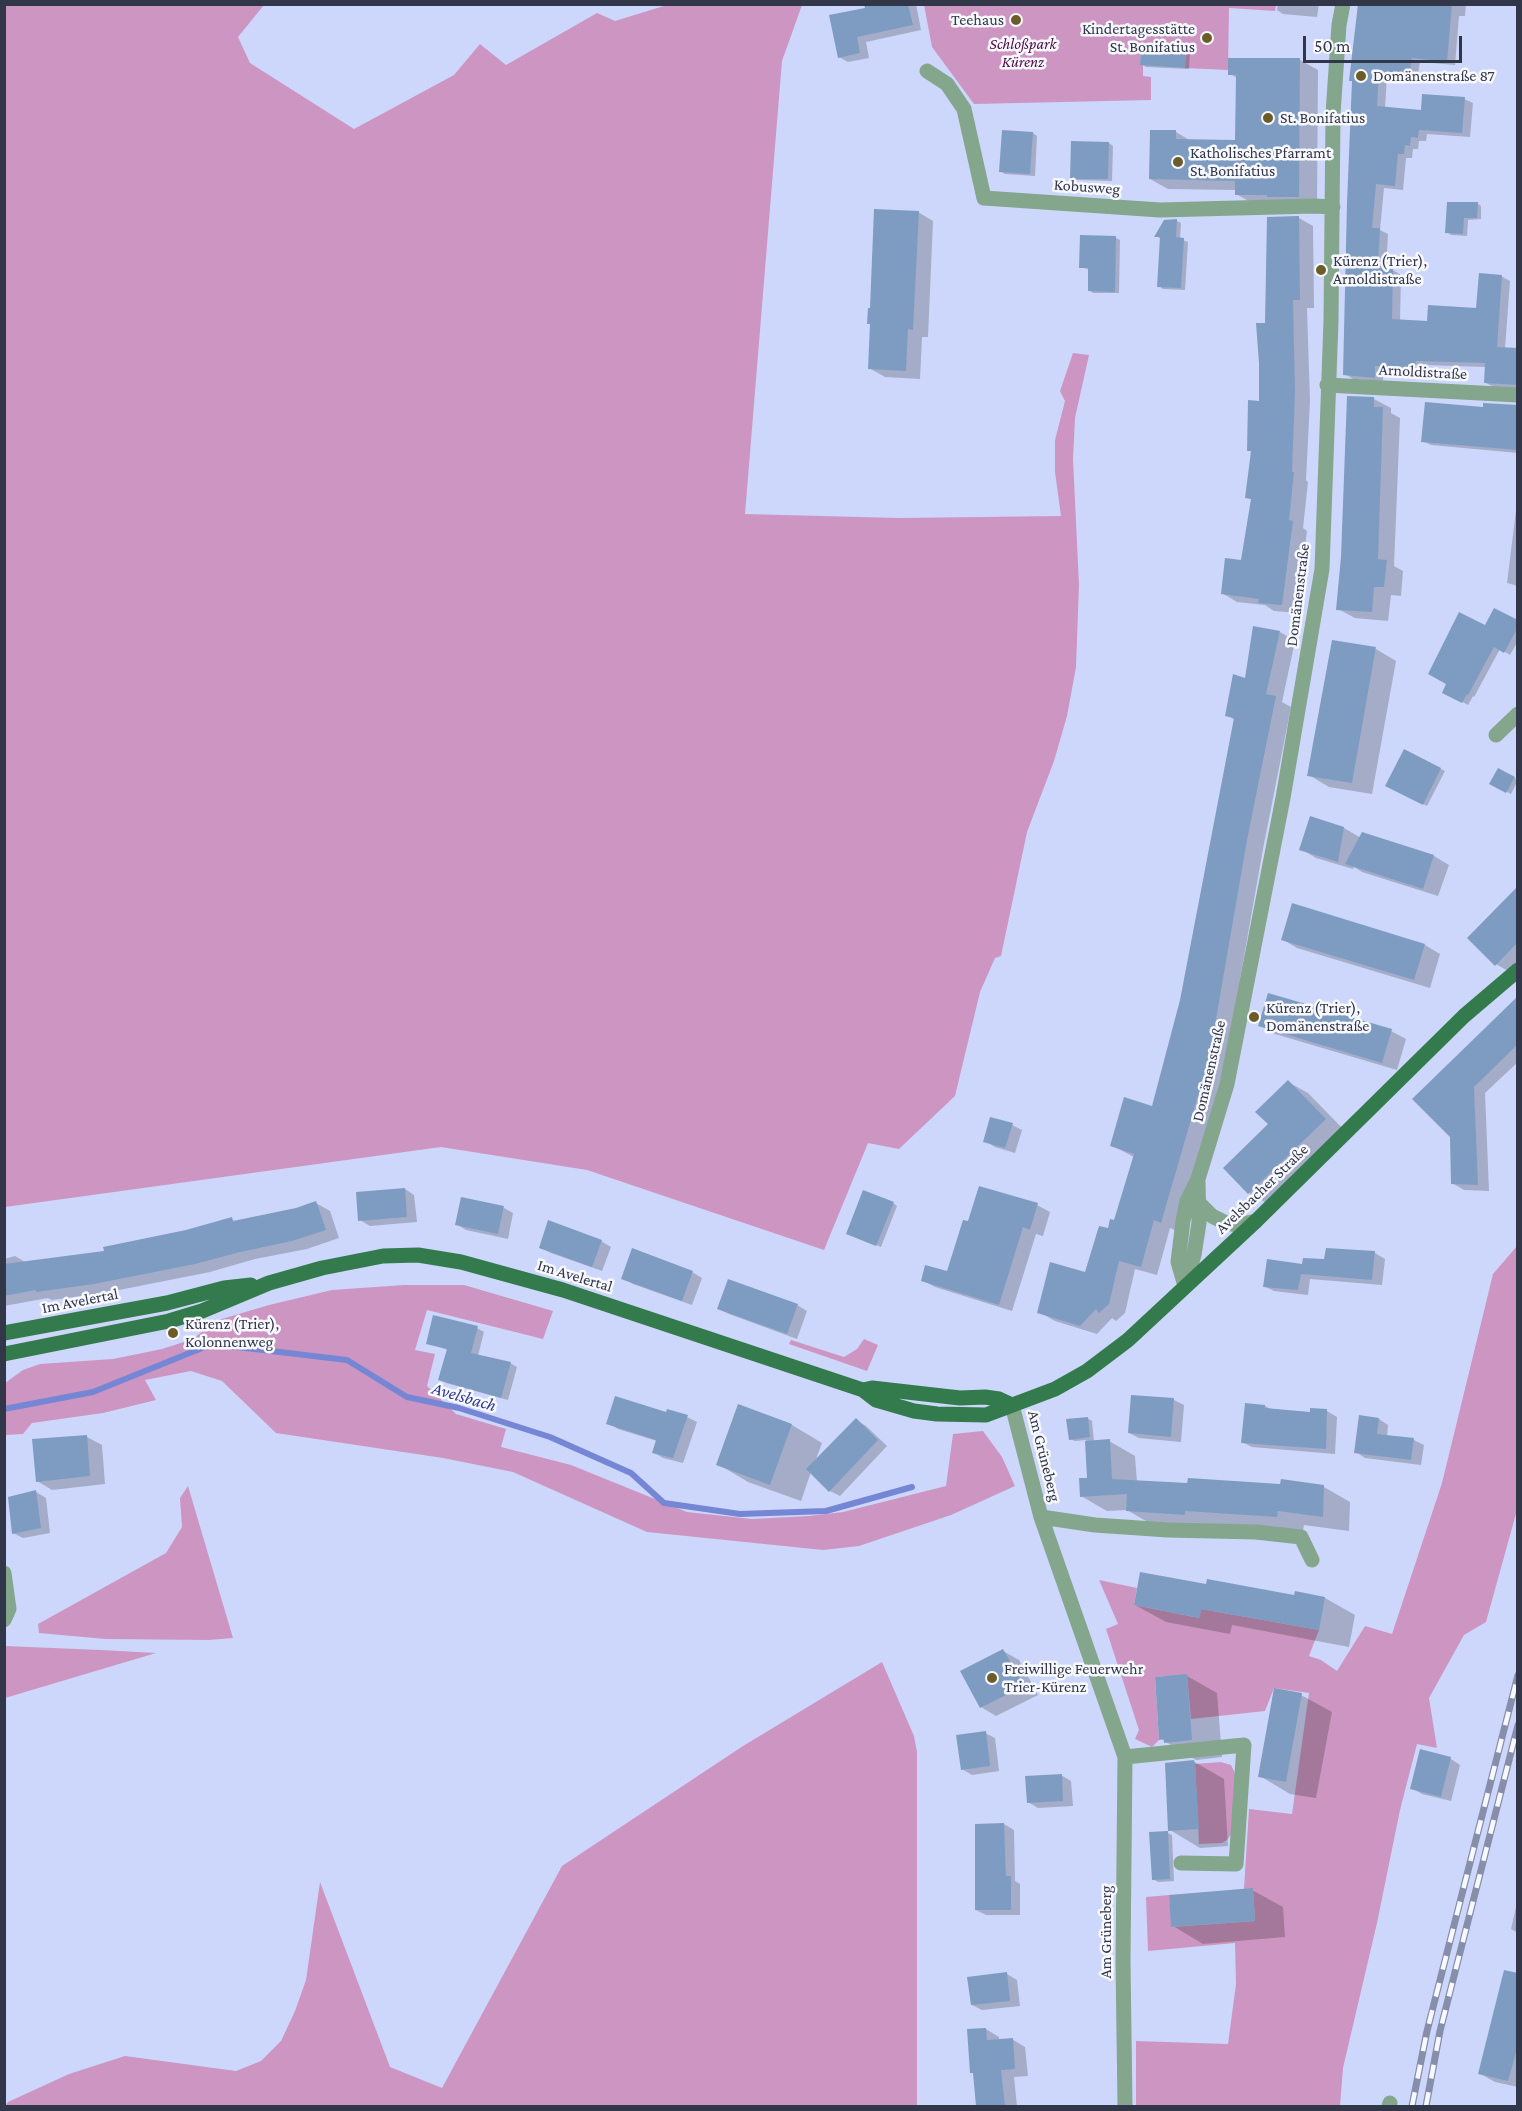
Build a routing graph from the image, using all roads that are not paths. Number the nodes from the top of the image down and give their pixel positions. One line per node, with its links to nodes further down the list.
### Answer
1 (1343, 4): 3 (street, Domänenstraße)
2 (927, 71): 3 (street, Kobusweg)
3 (1333, 207): 4 (street, Domänenstraße)
4 (1327, 385): 5 (street, Arnoldistraße); 9 (street, Domänenstraße)
5 (1518, 395)
6 (1518, 714): 7 (street)
7 (1496, 735)
8 (1518, 970): 11 (main road, Avelsbacher Straße)
9 (1198, 1179): 10 (street, Domänenstraße); 13 (street, Domänenstraße)
10 (1199, 1203): 11 (street); 13 (street, Domänenstraße)
11 (1256, 1221): 13 (main road, Avelsbacher Straße)
12 (269, 1283): 14 (main road, Im Avelertal); 15 (main road, Im Avelertal); 16 (main road, Im Avelertal)
13 (1185, 1286): 16 (main road, Avelsbacher Straße)
14 (4, 1333)
15 (4, 1354)
16 (1012, 1405): 17 (street, Am Grüneberg)
17 (1041, 1517): 18 (street, Am Grüneberg); 21 (street, Am Grüneberg)
18 (1312, 1560)
19 (4, 1573): 20 (street)
20 (4, 1620)
21 (1125, 1757): 22 (street); 23 (street, Am Grüneberg)
22 (1181, 1863)
23 (1125, 2106)

